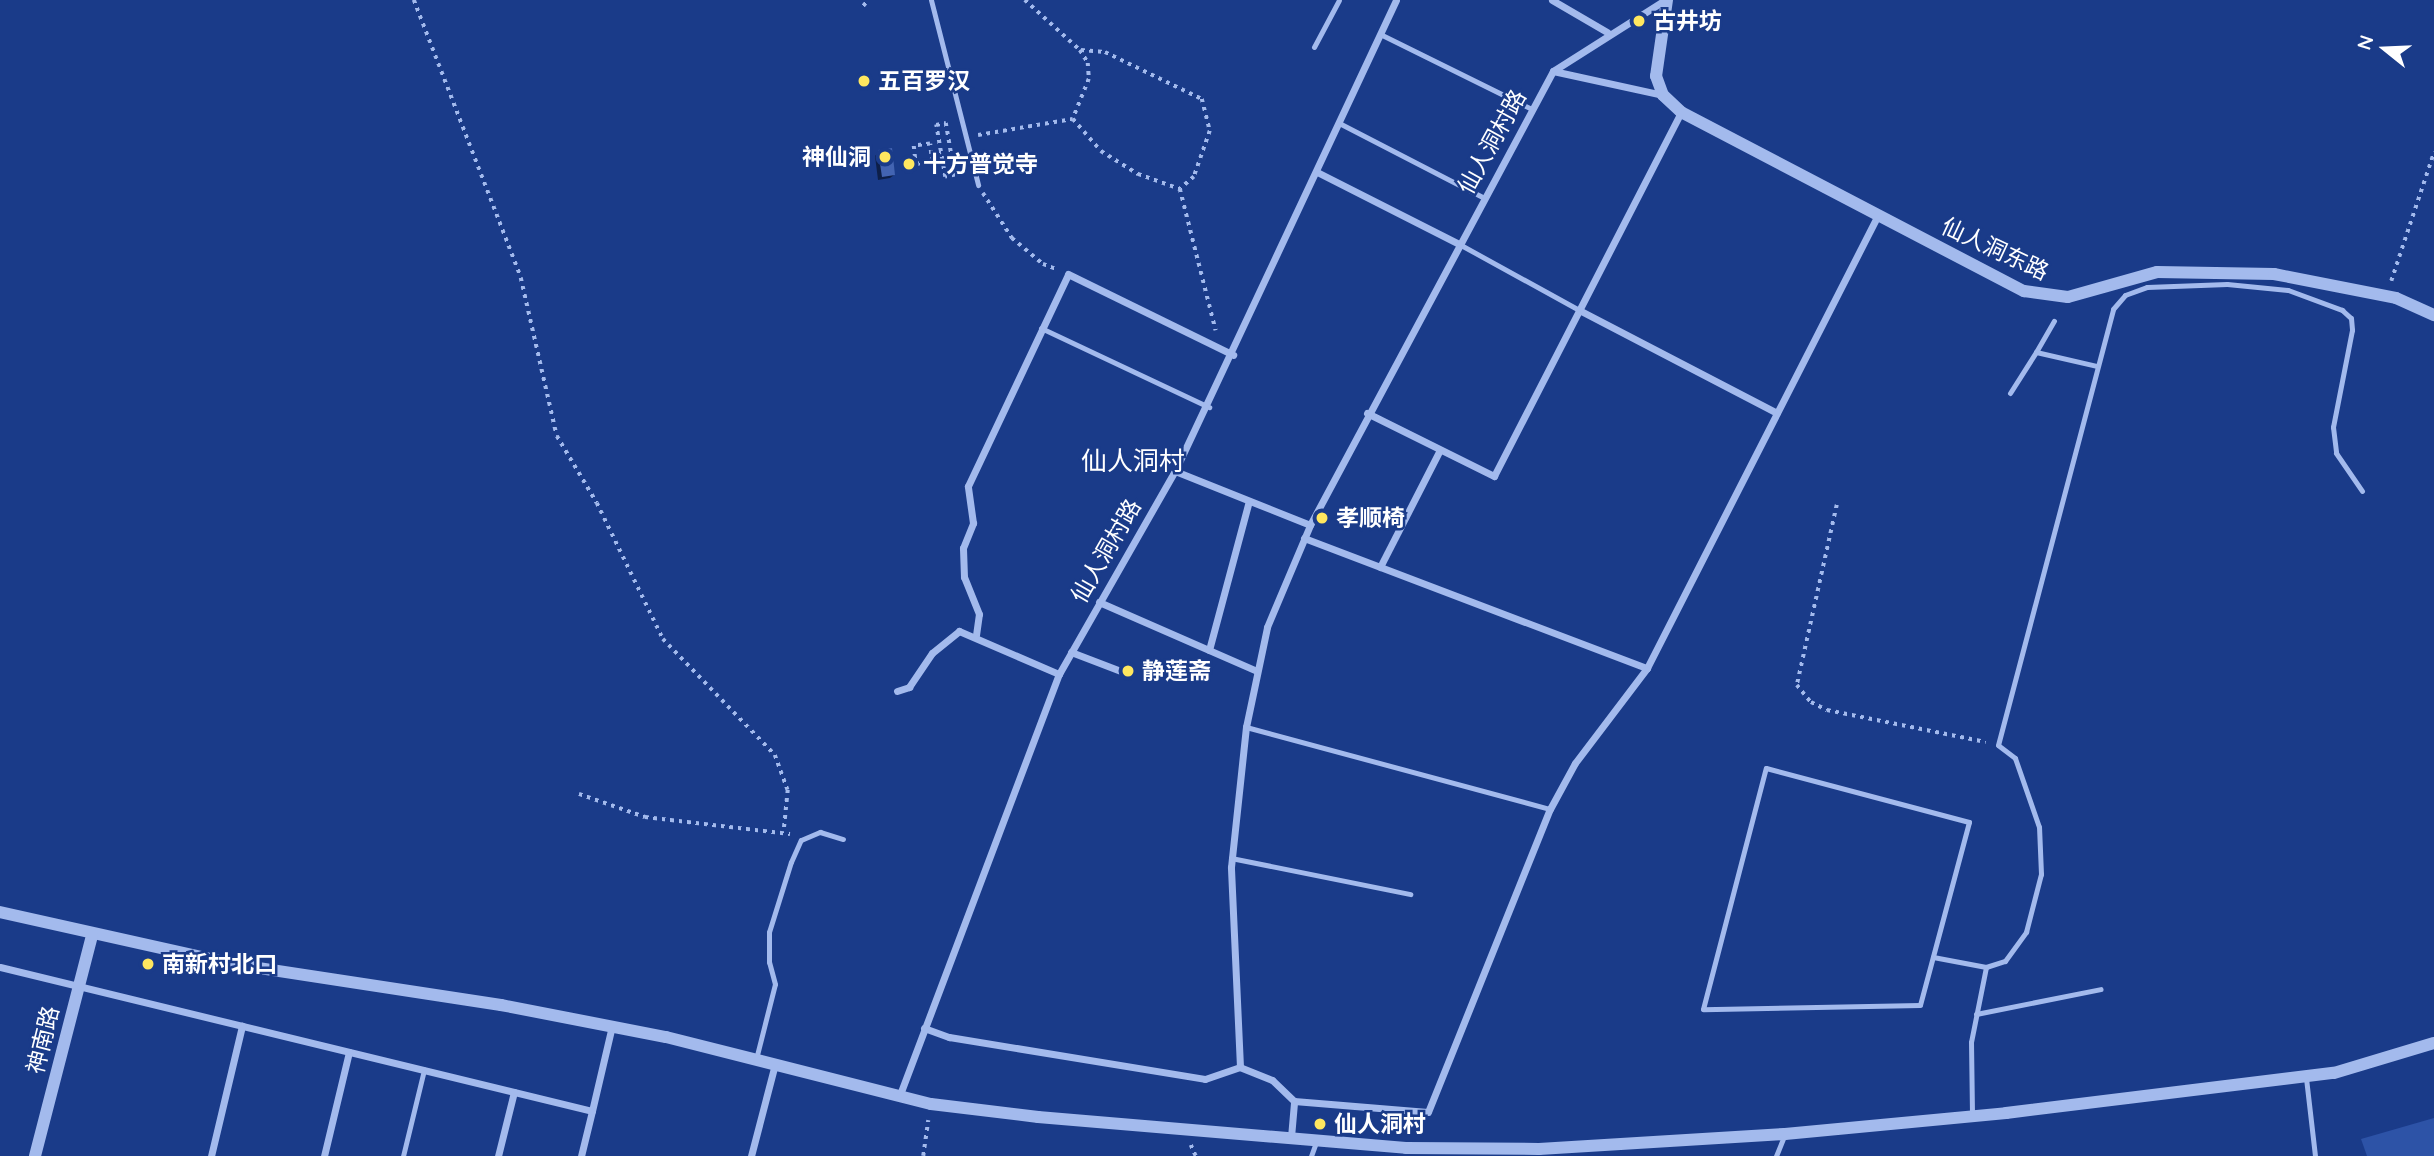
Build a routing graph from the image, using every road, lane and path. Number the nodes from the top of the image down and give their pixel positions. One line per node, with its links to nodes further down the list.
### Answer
1 (414, 0): 65 (path)
2 (868, 0): 9 (path)
3 (931, 0): 20 (lane)
4 (1025, 0): 13 (path)
5 (1339, 0): 12 (lane)
6 (1396, 0): 11 (street, 仙人洞村路)
7 (1552, 0): 10 (street)
8 (1666, 0): 10 (street); 15 (street)
9 (863, 6)
10 (1607, 32): 14 (street)
11 (1380, 34): 16 (lane); 19 (street, 仙人洞村路)
12 (1314, 47)
13 (1080, 50): 18 (path); 26 (path)
14 (1553, 71): 15 (street); 16 (street, 仙人洞村路)
15 (1663, 95): 17 (street, 仙人洞东路)
16 (1532, 109): 27 (street, 仙人洞村路)
17 (1681, 112): 28 (street, 仙人洞东路); 32 (street)
18 (1073, 119): 20 (path); 26 (path)
19 (1339, 123): 24 (street, 仙人洞村路); 27 (lane)
20 (965, 137): 25 (lane)
21 (941, 152): 21 (path); 23 (path)
22 (2434, 152): 31 (path)
23 (931, 154): 23 (path)
24 (1317, 172): 29 (street); 38 (street, 仙人洞村路)
25 (978, 185): 30 (path)
26 (1181, 190): 36 (path)
27 (1484, 198): 29 (street, 仙人洞村路)
28 (1878, 215): 31 (street, 仙人洞东路); 43 (street)
29 (1459, 244): 32 (lane); 42 (street, 仙人洞村路)
30 (1068, 274): 35 (street); 36 (street)
31 (2386, 297): 33 (street, 仙人洞东路)
32 (1579, 310): 43 (street); 44 (street)
33 (2434, 315)
34 (2054, 321): 37 (lane)
35 (1040, 327): 41 (lane); 53 (street)
36 (1217, 347): 38 (street)
37 (2036, 352): 39 (lane); 40 (lane)
38 (1233, 355): 41 (street, 仙人洞村路)
39 (2098, 366): 46 (lane); 62 (lane)
40 (2010, 393)
41 (1209, 407): 45 (street, 仙人洞村路)
42 (1367, 413): 44 (street); 49 (street, 仙人洞村路)
43 (1777, 413): 56 (street)
44 (1440, 450): 51 (street)
45 (1175, 471): 47 (street); 52 (street, 仙人洞村路)
46 (2362, 491)
47 (1249, 501): 49 (street); 54 (street)
48 (1837, 505): 62 (path)
49 (1310, 525): 50 (street, 仙人洞村路)
50 (1304, 538): 51 (street); 57 (street, 仙人洞村路)
51 (1380, 567): 56 (street)
52 (1099, 602): 54 (street); 55 (street, 仙人洞村路)
53 (976, 635): 59 (street); 60 (street)
54 (1209, 650): 57 (street)
55 (1071, 652): 58 (street); 59 (street, 仙人洞村路)
56 (1647, 668): 64 (street)
57 (1257, 671): 61 (street, 仙人洞村路)
58 (1122, 672)
59 (1059, 674): 80 (street, 仙人洞村路)
60 (897, 691)
61 (1246, 727): 64 (lane); 68 (street, 仙人洞村路)
62 (1998, 745): 74 (lane)
63 (579, 794): 65 (path)
64 (1550, 809): 90 (street)
65 (784, 830): 67 (path)
66 (843, 839): 67 (lane)
67 (801, 840): 83 (lane)
68 (1231, 858): 69 (lane); 85 (street, 仙人洞村路)
69 (1410, 894)
70 (0, 912): 71 (street)
71 (92, 934): 75 (street, 神南路); 79 (street)
72 (1933, 957): 72 (lane); 74 (lane)
73 (0, 967): 75 (street)
74 (1986, 967): 77 (lane)
75 (78, 986): 78 (street); 97 (street, 神南路)
76 (2101, 989): 77 (lane)
77 (1976, 1014): 93 (lane)
78 (242, 1026): 82 (street); 98 (street)
79 (612, 1027): 83 (street); 92 (street)
80 (924, 1028): 85 (street); 89 (street, 仙人洞村路)
81 (2434, 1043): 87 (street)
82 (349, 1052): 86 (street); 99 (street)
83 (756, 1059): 84 (street)
84 (775, 1064): 89 (street); 103 (street)
85 (1240, 1067): 90 (street)
86 (424, 1070): 88 (street); 100 (lane)
87 (2306, 1078): 93 (street); 107 (lane)
88 (514, 1092): 92 (street); 101 (street)
89 (899, 1097): 91 (street)
90 (1294, 1101): 95 (street)
91 (931, 1104): 95 (street); 104 (path)
92 (592, 1111): 102 (street)
93 (1972, 1116): 94 (street)
94 (1785, 1134): 96 (street); 106 (lane)
95 (1291, 1137): 96 (street)
96 (1317, 1139): 105 (lane)
97 (36, 1156)
98 (211, 1156)
99 (324, 1156)
100 (403, 1156)
101 (498, 1156)
102 (581, 1156)
103 (751, 1156)
104 (923, 1156)
105 (1311, 1156)
106 (1776, 1156)
107 (2315, 1156)

